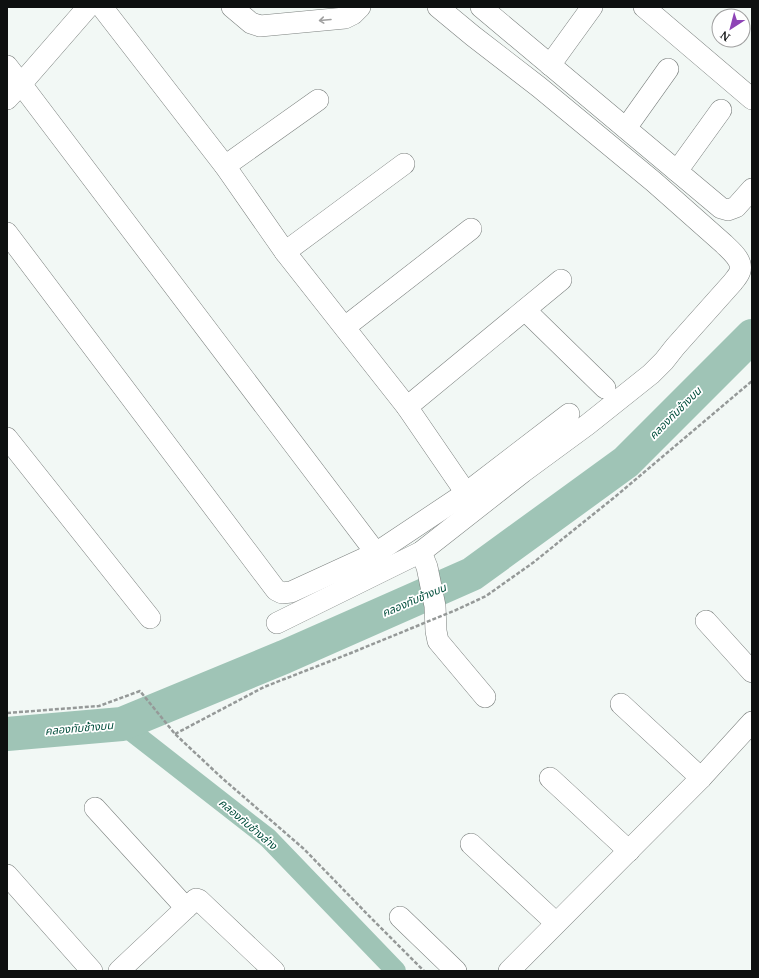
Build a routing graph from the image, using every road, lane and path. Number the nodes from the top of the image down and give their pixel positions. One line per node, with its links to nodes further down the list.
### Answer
1 (88, 7): 12 (street)
2 (102, 7): 19 (street)
3 (232, 7): 4 (street, one-way to 3)
4 (360, 7)
5 (438, 7): 35 (street)
6 (481, 7): 9 (street)
7 (592, 7): 9 (street)
8 (644, 7): 14 (street)
9 (550, 65): 17 (street)
10 (7, 66): 12 (street)
11 (668, 69): 17 (street)
12 (22, 84): 13 (street); 34 (street)
13 (7, 99)
14 (752, 99)
15 (318, 100): 19 (street)
16 (721, 110): 20 (street)
17 (626, 128): 20 (street)
18 (404, 164): 24 (street)
19 (225, 166): 24 (street)
20 (677, 171): 21 (street)
21 (752, 189)
22 (471, 229): 27 (street)
23 (7, 233): 34 (street)
24 (285, 252): 27 (street)
25 (561, 280): 26 (street)
26 (525, 310): 29 (street); 30 (street)
27 (345, 327): 30 (street)
28 (752, 381): 44 (path, bridge)
29 (605, 388)
30 (407, 407): 33 (street)
31 (569, 414): 33 (street)
32 (10, 447): 36 (street)
33 (466, 493): 34 (street)
34 (376, 553)
35 (424, 560): 38 (street); 40 (street)
36 (150, 618)
37 (706, 621): 39 (street)
38 (277, 623)
39 (752, 672)
40 (485, 697)
41 (621, 704): 46 (street)
42 (7, 713): 44 (path)
43 (752, 722): 46 (street)
44 (174, 734): 57 (path)
45 (550, 778): 49 (street)
46 (700, 778): 49 (street)
47 (95, 808): 51 (street)
48 (471, 844): 53 (street)
49 (629, 851): 53 (street)
50 (7, 875): 55 (street)
51 (186, 908): 54 (street); 56 (street)
52 (400, 917): 58 (street)
53 (556, 923): 59 (street)
54 (121, 970)
55 (92, 971)
56 (274, 971)
57 (424, 971)
58 (456, 971)
59 (509, 971)

